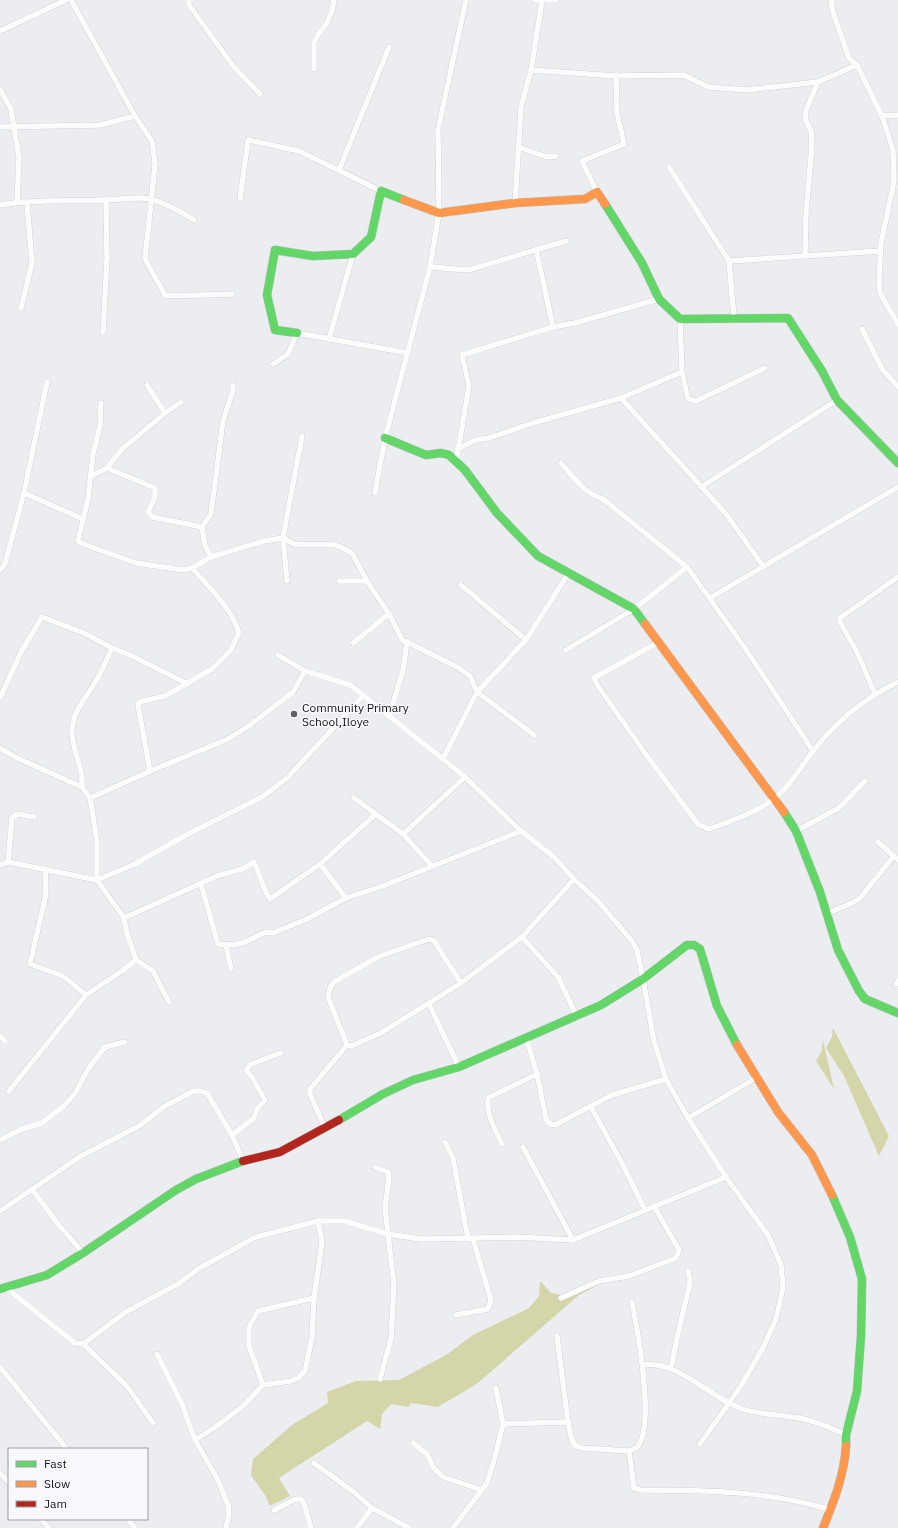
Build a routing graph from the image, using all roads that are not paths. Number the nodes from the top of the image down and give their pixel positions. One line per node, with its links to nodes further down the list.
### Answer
1 (66, 0): 10 (street)
2 (71, 0): 20 (street)
3 (189, 0): 18 (street)
4 (334, 0): 13 (street)
5 (466, 0): 38 (street)
6 (535, 0): 9 (street)
7 (556, 0): 9 (street)
8 (831, 0): 12 (street)
9 (542, 1): 14 (street)
10 (0, 31)
11 (389, 48): 27 (street)
12 (857, 65): 16 (street); 21 (street)
13 (314, 69)
14 (531, 70): 15 (street); 24 (street)
15 (616, 76): 16 (street); 30 (street)
16 (818, 82): 44 (street)
17 (0, 89): 23 (street)
18 (260, 94)
19 (898, 115): 21 (street)
20 (135, 116): 23 (street); 31 (street)
21 (882, 116): 28 (street)
22 (0, 127): 23 (street)
23 (14, 127): 34 (street)
24 (518, 147): 25 (street); 36 (street)
25 (556, 156)
26 (669, 167): 45 (street)
27 (339, 170): 29 (street); 32 (street)
28 (896, 181): 42 (street)
29 (381, 191): 38 (street); 43 (street)
30 (597, 192): 36 (street); 48 (street)
31 (151, 199): 33 (street); 39 (street); 47 (street)
32 (240, 199)
33 (106, 200): 35 (street); 55 (street)
34 (17, 202): 35 (street); 37 (street)
35 (27, 202): 49 (street)
36 (515, 203): 38 (street)
37 (0, 205)
38 (439, 213): 46 (street)
39 (194, 220)
40 (566, 241): 41 (street)
41 (536, 248): 46 (street); 53 (street)
42 (880, 251): 44 (street); 52 (street)
43 (353, 254): 56 (street); 57 (street)
44 (805, 256): 45 (street)
45 (729, 261): 50 (street)
46 (430, 267): 58 (street)
47 (232, 294)
48 (659, 299): 51 (street); 53 (street)
49 (21, 308)
50 (734, 317): 51 (street); 67 (street)
51 (680, 319): 61 (street)
52 (898, 324)
53 (553, 327): 73 (street)
54 (862, 328): 65 (street)
55 (103, 332)
56 (297, 334): 57 (street); 59 (street)
57 (329, 339): 58 (street)
58 (408, 353): 72 (street)
59 (274, 364)
60 (765, 368): 61 (street)
61 (682, 372): 66 (street)
62 (47, 382): 81 (street)
63 (147, 385): 70 (street)
64 (233, 385): 84 (street)
65 (898, 387)
66 (621, 398): 73 (street); 79 (street)
67 (837, 400): 76 (street); 79 (street)
68 (181, 402): 70 (street)
69 (101, 403): 78 (street)
70 (165, 413): 77 (street)
71 (302, 436): 85 (street)
72 (385, 438): 74 (street); 82 (street)
73 (457, 449): 74 (street)
74 (456, 462): 91 (street)
75 (561, 463): 88 (street)
76 (898, 463)
77 (107, 468): 78 (street); 84 (street)
78 (91, 476): 83 (street)
79 (701, 486): 87 (street)
80 (898, 487): 87 (street)
81 (24, 493): 83 (street); 90 (street)
82 (375, 493)
83 (83, 519): 89 (street)
84 (202, 527): 86 (street)
85 (283, 538): 86 (street); 93 (street); 95 (street)
86 (211, 556): 89 (street)
87 (763, 566): 97 (street)
88 (687, 567): 97 (street); 98 (street)
89 (192, 568): 109 (street)
90 (0, 570)
91 (568, 574): 98 (street); 100 (street)
92 (898, 577): 111 (street)
93 (287, 581)
94 (339, 581): 95 (street)
95 (367, 581): 99 (street)
96 (461, 585): 100 (street)
97 (710, 598): 117 (street)
98 (634, 609): 102 (street); 105 (street)
99 (389, 614): 101 (street); 103 (street)
100 (526, 640): 110 (street)
101 (407, 642): 110 (street); 114 (street)
102 (659, 642): 125 (street); 125 (street)
103 (353, 643)
104 (112, 648): 109 (street); 113 (street); 122 (street)
105 (566, 650)
106 (278, 656): 107 (street)
107 (305, 671): 112 (street); 119 (street)
108 (898, 682): 111 (street)
109 (188, 684): 119 (street)
110 (477, 692): 115 (street); 118 (street)
111 (875, 694): 117 (street)
112 (362, 697): 114 (street); 138 (street)
113 (0, 698)
114 (389, 717): 118 (street)
115 (534, 735)
116 (0, 748): 122 (street)
117 (813, 751): 125 (street)
118 (443, 759): 120 (street)
119 (150, 771): 123 (street)
120 (465, 777): 128 (street); 130 (street)
121 (865, 781): 129 (street)
122 (82, 787): 123 (street)
123 (90, 798): 138 (street)
124 (354, 798): 126 (street)
125 (775, 798): 129 (street)
126 (376, 814): 130 (street); 134 (street)
127 (34, 818): 133 (street)
128 (521, 831): 136 (street); 139 (street)
129 (796, 831): 142 (street)
130 (403, 834): 136 (street)
131 (878, 842): 132 (street)
132 (896, 858): 142 (street)
133 (8, 862): 135 (street); 137 (street)
134 (320, 864): 140 (street); 141 (street)
135 (0, 865)
136 (431, 865): 141 (street)
137 (45, 869): 138 (street); 150 (street)
138 (97, 880): 143 (street)
139 (574, 880): 144 (street); 148 (street)
140 (201, 884): 143 (street); 145 (street)
141 (346, 898): 145 (street)
142 (826, 914): 153 (street)
143 (124, 918): 146 (street)
144 (522, 937): 149 (street); 154 (street)
145 (226, 945): 147 (street)
146 (136, 960): 150 (street); 151 (street)
147 (231, 969)
148 (643, 979): 154 (street); 163 (street); 164 (street)
149 (461, 983): 152 (street); 159 (street)
150 (86, 995): 165 (street)
151 (169, 1002)
152 (430, 1004): 159 (street); 161 (street)
153 (898, 1013)
154 (577, 1017): 156 (street)
155 (0, 1036): 157 (street)
156 (526, 1037): 161 (street); 162 (street)
157 (5, 1041)
158 (125, 1042): 170 (street)
159 (347, 1045): 168 (street)
160 (281, 1052): 169 (street)
161 (459, 1067): 168 (street)
162 (537, 1074): 166 (street); 172 (street)
163 (756, 1078): 167 (street); 205 (street)
164 (666, 1079): 166 (street); 167 (street)
165 (9, 1091)
166 (591, 1107): 179 (street)
167 (688, 1118): 176 (street)
168 (326, 1128): 174 (street)
169 (232, 1135): 174 (street); 177 (street)
170 (0, 1140)
171 (445, 1142): 183 (street)
172 (502, 1144)
173 (523, 1147): 184 (street)
174 (243, 1161): 185 (street)
175 (375, 1167): 182 (street)
176 (726, 1177): 178 (street); 201 (street)
177 (32, 1188): 180 (street); 185 (street)
178 (654, 1206): 179 (street); 189 (street)
179 (644, 1210): 184 (street)
180 (0, 1211)
181 (318, 1221): 182 (street); 188 (street); 193 (street)
182 (387, 1234): 183 (street); 198 (street)
183 (470, 1239): 184 (street); 191 (street)
184 (573, 1240)
185 (83, 1253): 187 (street)
186 (688, 1271): 197 (street)
187 (2, 1288): 193 (street)
188 (314, 1298): 199 (street); 199 (street)
189 (561, 1298)
190 (632, 1302): 195 (street)
191 (456, 1315)
192 (557, 1336): 202 (street)
193 (83, 1344): 203 (street)
194 (158, 1354): 206 (street)
195 (643, 1365): 197 (street); 210 (street)
196 (0, 1368): 209 (street)
197 (671, 1369): 201 (street)
198 (380, 1379)
199 (263, 1385): 206 (street)
200 (496, 1388): 204 (street)
201 (728, 1403): 205 (street); 208 (street)
202 (568, 1422): 204 (street); 210 (street)
203 (152, 1423)
204 (503, 1424): 214 (street)
205 (846, 1436): 217 (street)
206 (195, 1440): 222 (street)
207 (413, 1443): 214 (street)
208 (700, 1444)
209 (66, 1448)
210 (629, 1452): 217 (street)
211 (314, 1463): 215 (street)
212 (0, 1473): 213 (street)
213 (8, 1482)
214 (482, 1490): 226 (street)
215 (372, 1508): 224 (street); 225 (street)
216 (274, 1510): 223 (street)
217 (831, 1510): 227 (street)
218 (42, 1520): 220 (street)
219 (129, 1520): 221 (street)
220 (49, 1528)
221 (135, 1528)
222 (226, 1528)
223 (310, 1528)
224 (357, 1528)
225 (409, 1528)
226 (453, 1528)
227 (822, 1528)

